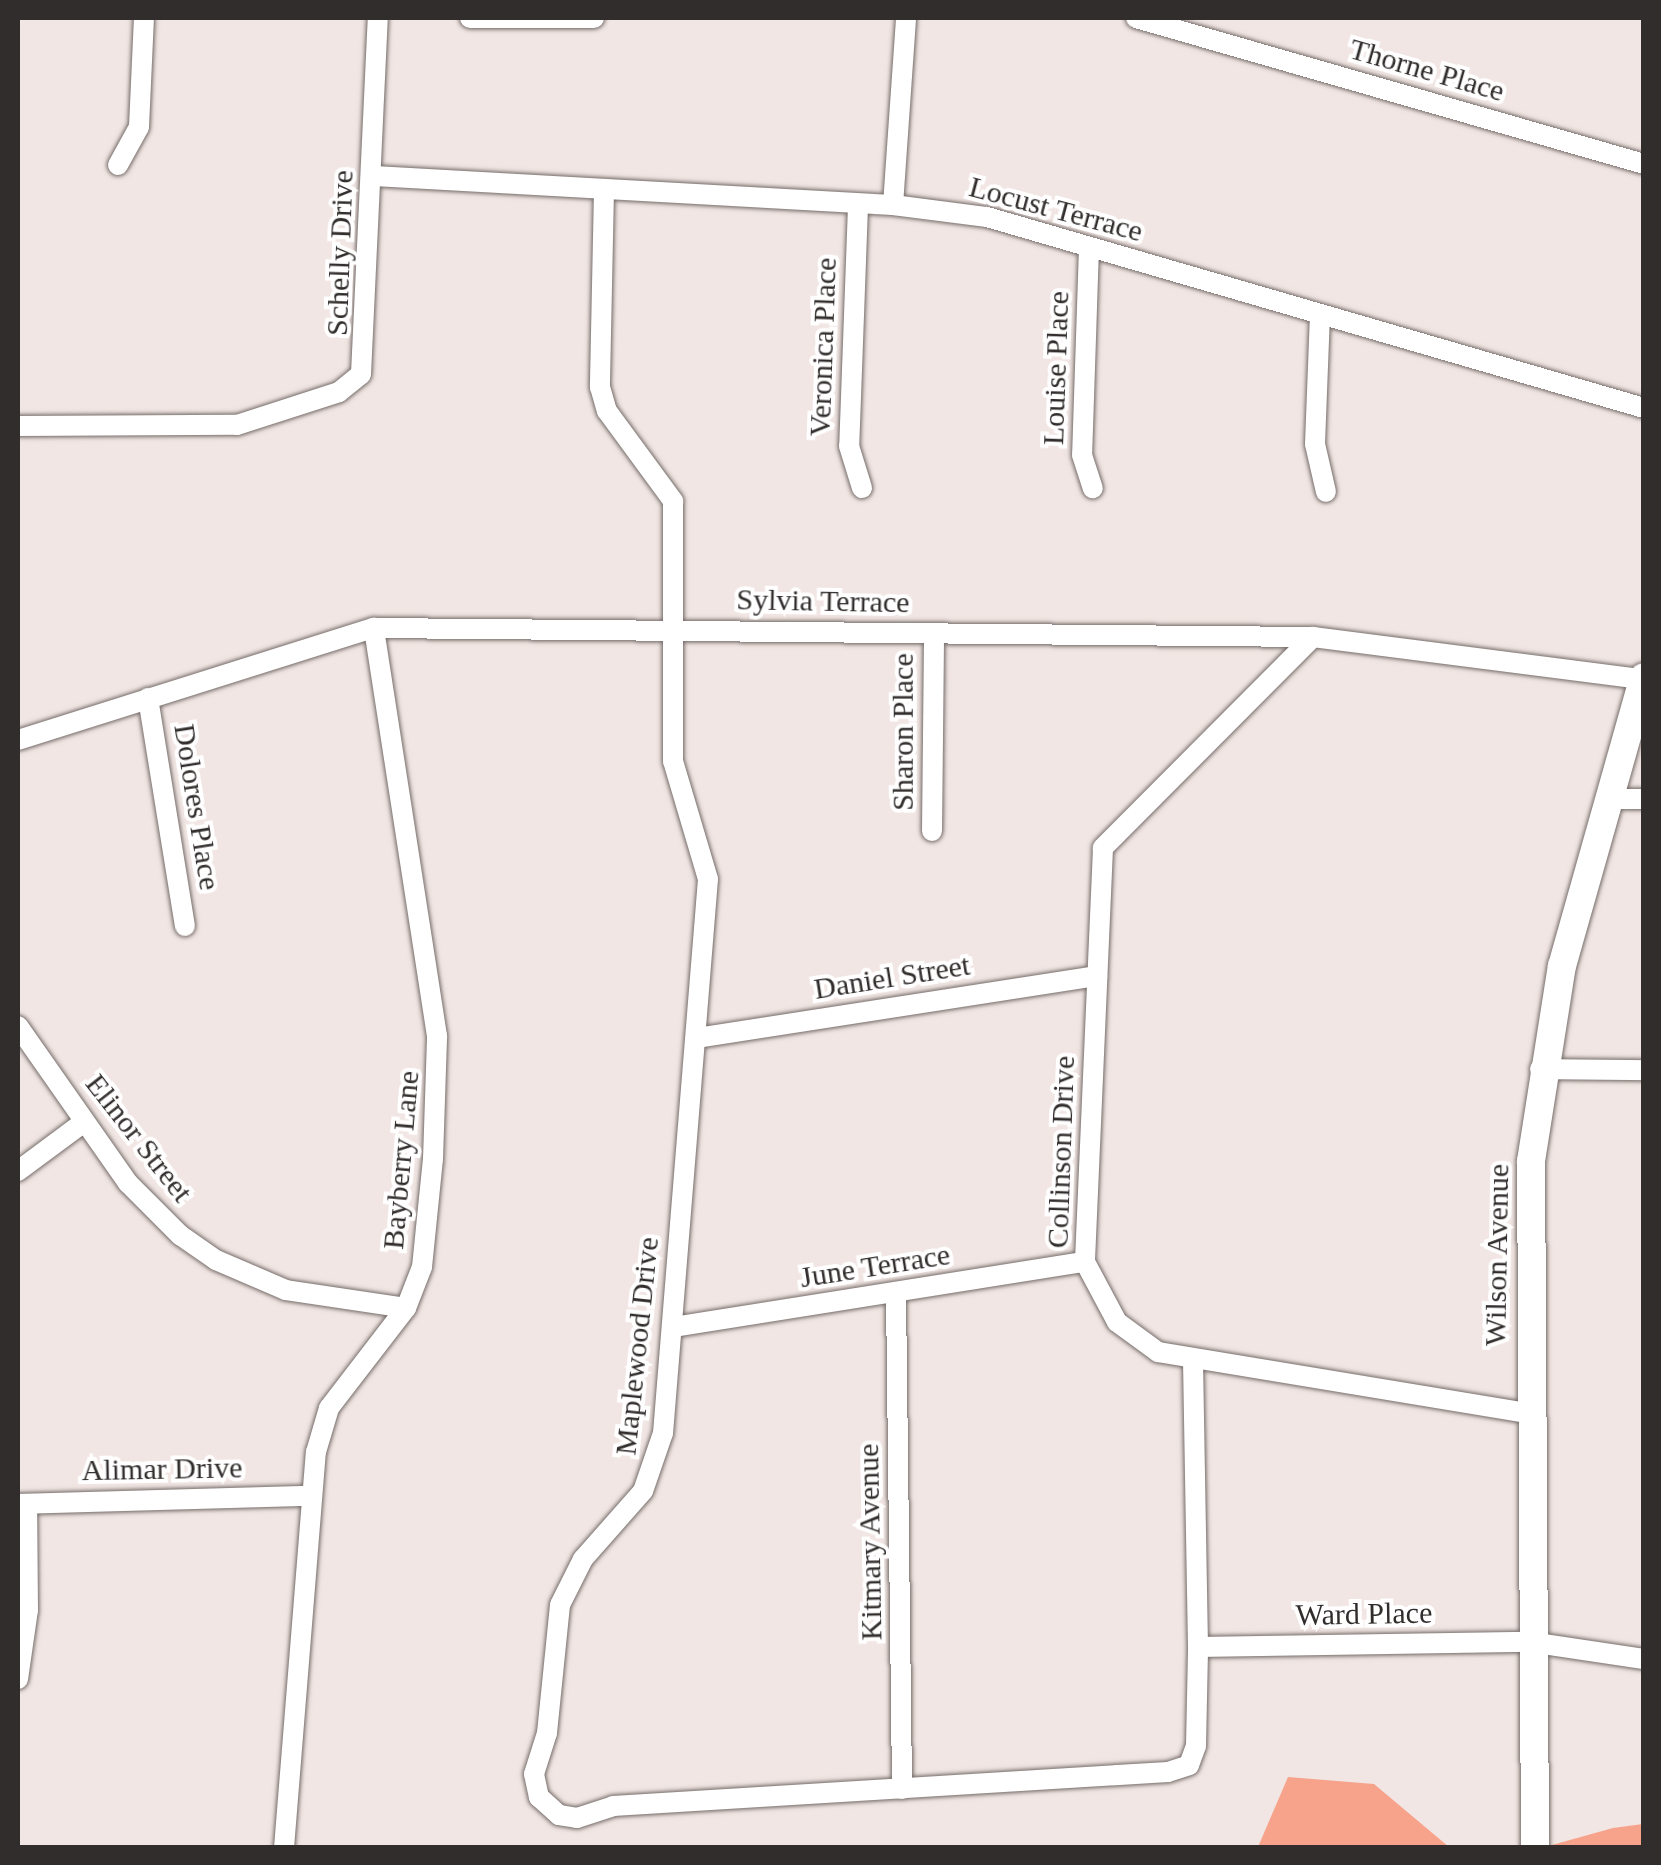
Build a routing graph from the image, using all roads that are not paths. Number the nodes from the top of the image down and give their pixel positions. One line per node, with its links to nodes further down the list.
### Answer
1 (144, 18): 8 (street)
2 (378, 18): 9 (street, Schelly Drive)
3 (470, 18): 4 (street)
4 (594, 18)
5 (906, 18): 11 (street)
6 (1136, 18): 7 (street, Thorne Place)
7 (1644, 164)
8 (118, 165)
9 (374, 176): 10 (street, Locust Terrace); 16 (street, Schelly Drive)
10 (604, 190): 12 (street, Locust Terrace); 21 (street, Maplewood Drive)
11 (893, 204): 12 (street, Locust Terrace); 13 (street, Locust Terrace)
12 (858, 206): 17 (street, Veronica Place)
13 (1089, 247): 14 (street, Locust Terrace); 18 (street, Louise Place)
14 (1320, 314): 15 (street, Locust Terrace); 19 (street)
15 (1644, 408)
16 (18, 426)
17 (862, 488)
18 (1092, 488)
19 (1326, 492)
20 (374, 628): 21 (street, Sylvia Terrace); 25 (street, Sylvia Terrace); 40 (street, Bayberry Lane)
21 (674, 630): 22 (street, Sylvia Terrace); 33 (street, Maplewood Drive)
22 (934, 632): 23 (street, Sylvia Terrace); 29 (street, Sharon Place)
23 (1313, 637): 24 (street, Sylvia Terrace); 31 (street, Collinson Drive)
24 (1643, 678): 27 (street, Wilson Avenue)
25 (148, 698): 26 (street, Sylvia Terrace); 30 (street, Dolores Place)
26 (18, 740)
27 (1609, 799): 28 (street); 34 (street, Wilson Avenue)
28 (1644, 799)
29 (932, 831)
30 (185, 926)
31 (1098, 976): 33 (street, Daniel Street); 38 (street, Collinson Drive)
32 (18, 1026): 36 (street, Elinor Street)
33 (696, 1038): 41 (street, Maplewood Drive)
34 (1540, 1069): 35 (street); 43 (street, Wilson Avenue)
35 (1644, 1070)
36 (84, 1122): 37 (street); 40 (street, Elinor Street)
37 (18, 1171)
38 (1086, 1262): 39 (street, June Terrace); 42 (street, Collinson Drive)
39 (896, 1294): 41 (street, June Terrace); 50 (street, Kitmary Avenue)
40 (406, 1308): 44 (street, Bayberry Lane)
41 (673, 1327): 50 (street, Maplewood Drive)
42 (1193, 1360): 43 (street, Collinson Drive); 47 (street, Maplewood Drive)
43 (1527, 1413): 46 (street, Wilson Avenue)
44 (309, 1496): 45 (street, Alimar Drive); 51 (street, Bayberry Lane)
45 (22, 1504): 49 (street)
46 (1530, 1642): 47 (street, Ward Place); 48 (street, Ward Place); 52 (street, Wilson Avenue)
47 (1198, 1647): 50 (street, Maplewood Drive)
48 (1644, 1659)
49 (18, 1679)
50 (902, 1789)
51 (284, 1848)
52 (1535, 1848)

